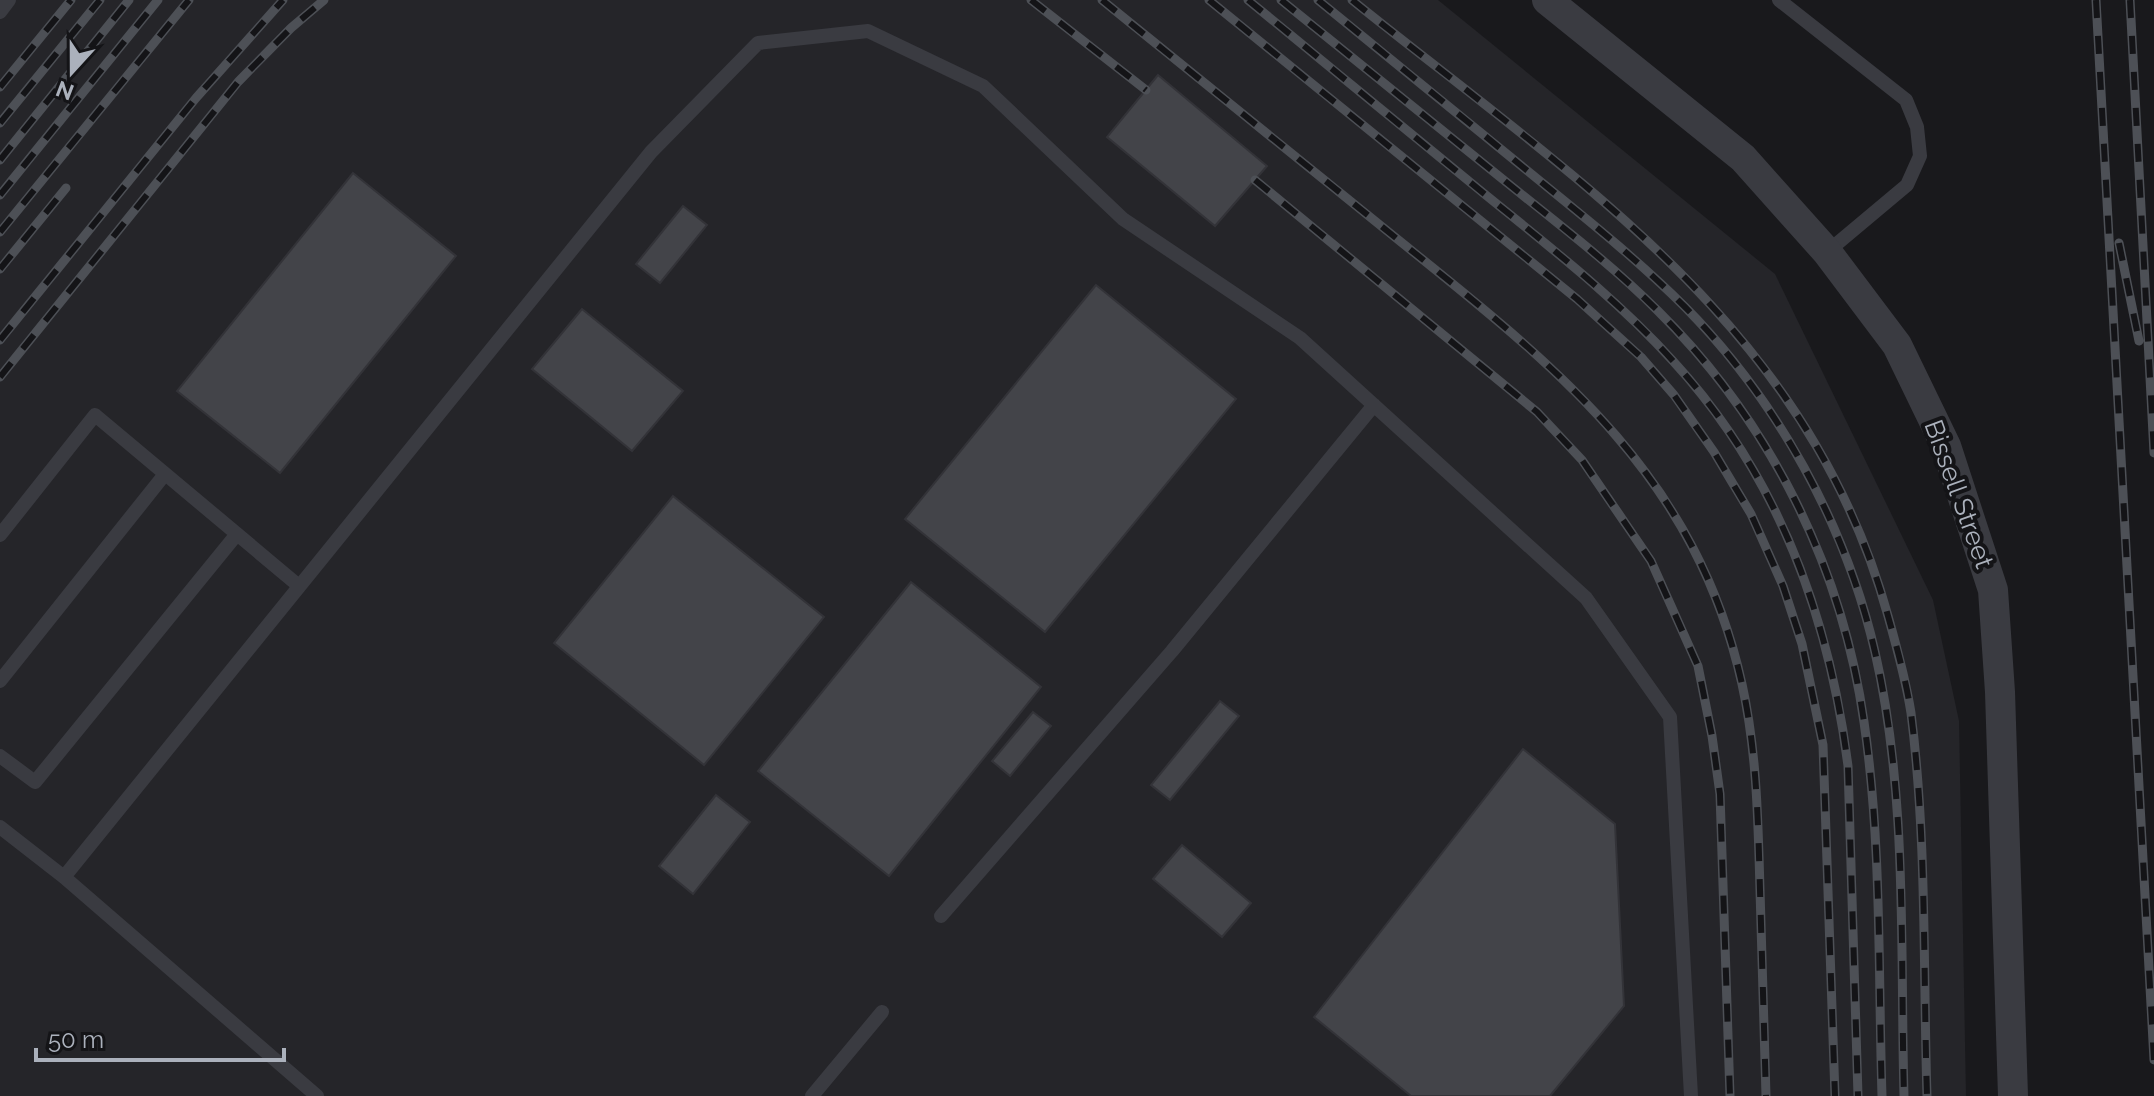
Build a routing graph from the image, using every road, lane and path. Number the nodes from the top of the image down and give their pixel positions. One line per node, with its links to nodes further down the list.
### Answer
1 (9, 0): 4 (lane)
2 (1547, 0): 5 (street, Bissell Street)
3 (1779, 0): 5 (lane)
4 (0, 12)
5 (1827, 252): 20 (street, Bissell Street)
6 (1374, 405): 10 (lane); 15 (lane); 19 (lane)
7 (165, 474): 8 (lane); 9 (lane); 11 (lane)
8 (237, 534): 10 (lane); 12 (lane)
9 (0, 535)
10 (299, 586): 14 (lane)
11 (0, 681)
12 (0, 756)
13 (0, 827): 14 (lane)
14 (64, 877): 17 (lane)
15 (941, 916)
16 (882, 1012): 18 (lane)
17 (317, 1096)
18 (812, 1096)
19 (1691, 1096)
20 (2013, 1096)

